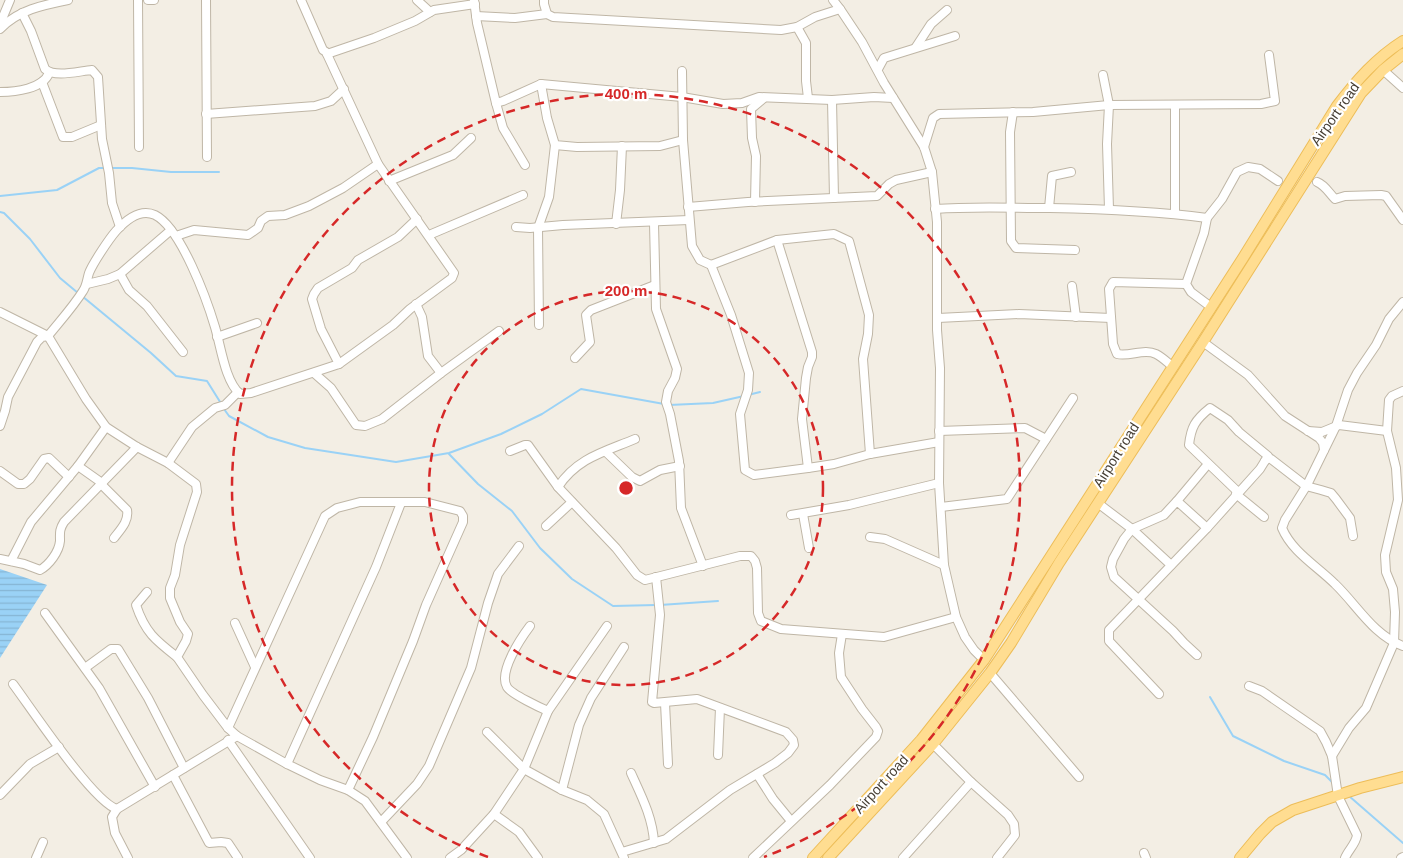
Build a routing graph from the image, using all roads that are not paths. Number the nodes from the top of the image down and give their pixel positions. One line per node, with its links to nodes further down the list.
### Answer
1 (68, 0): 15 (street)
2 (138, 0): 54 (street)
3 (148, 0): 4 (street)
4 (154, 0)
5 (206, 0): 48 (street)
6 (301, 0): 24 (street)
7 (416, 0): 14 (street)
8 (544, 0): 16 (street)
9 (833, 0): 12 (street)
10 (9, 1): 18 (street)
11 (474, 2): 14 (street); 17 (street)
12 (840, 9): 19 (street); 27 (street)
13 (947, 10): 23 (street)
14 (430, 12): 24 (street)
15 (22, 13): 20 (street); 30 (street)
16 (546, 14): 17 (street); 19 (street)
17 (476, 16): 44 (street)
18 (0, 23)
19 (797, 28): 41 (street)
20 (0, 29)
21 (955, 36): 23 (street)
22 (1403, 41): 88 (main road, Airport road)
23 (916, 48): 27 (street)
24 (327, 54): 36 (street)
25 (1403, 54): 28 (main road, Airport road)
26 (1269, 55): 46 (street)
27 (878, 69): 33 (street)
28 (1383, 70): 35 (street); 89 (main road, Airport road)
29 (682, 71): 38 (street)
30 (49, 73): 32 (street); 49 (street)
31 (1103, 75): 45 (street)
32 (42, 82): 37 (street); 49 (street)
33 (884, 83): 40 (street); 42 (street)
34 (541, 84): 38 (street); 44 (street); 52 (street)
35 (1403, 88)
36 (344, 89): 48 (street); 57 (street)
37 (0, 92)
38 (682, 97): 39 (street); 51 (street)
39 (765, 97): 41 (street); 66 (street)
40 (874, 97): 42 (street); 43 (street)
41 (808, 98): 43 (street)
42 (893, 98): 55 (street)
43 (832, 100): 65 (street)
44 (496, 103): 58 (street)
45 (1109, 105): 46 (street); 47 (street); 71 (street)
46 (1175, 105): 72 (street)
47 (1013, 112): 55 (street); 67 (street)
48 (206, 114): 56 (street)
49 (101, 125): 79 (street)
50 (471, 138): 61 (street)
51 (683, 140): 53 (street); 68 (street)
52 (555, 145): 53 (street); 81 (street)
53 (622, 146): 78 (street)
54 (138, 147)
55 (924, 147): 59 (street)
56 (207, 157)
57 (378, 164): 61 (street); 82 (street)
58 (525, 165)
59 (932, 172): 65 (street); 70 (street)
60 (1071, 172): 69 (street)
61 (389, 181): 74 (street)
62 (1278, 181): 73 (street)
63 (1317, 182): 76 (street)
64 (523, 195): 83 (street)
65 (834, 198): 66 (street)
66 (756, 202): 68 (street)
67 (1011, 206): 69 (street); 70 (street); 85 (street)
68 (688, 207): 75 (street)
69 (1049, 208): 71 (street)
70 (935, 209): 99 (street)
71 (1109, 209): 72 (street)
72 (1175, 213): 73 (street)
73 (1208, 218): 91 (street)
74 (417, 219): 83 (street); 109 (street)
75 (689, 220): 77 (street); 86 (street)
76 (1403, 220)
77 (654, 223): 78 (street); 92 (street)
78 (616, 224): 81 (street)
79 (120, 227): 82 (street); 90 (street)
80 (516, 227): 81 (street)
81 (538, 228): 102 (street)
82 (173, 233): 87 (street); 105 (street)
83 (429, 235): 95 (street)
84 (777, 240): 86 (street); 129 (street); 135 (street)
85 (1075, 250)
86 (711, 265): 135 (street)
87 (120, 274): 90 (street); 107 (street)
88 (1232, 275): 89 (main road); 96 (main road, Airport road)
89 (1242, 281): 106 (main road, Airport road)
90 (87, 284): 104 (street)
91 (1186, 284): 96 (street); 100 (street)
92 (655, 285): 108 (street); 134 (street)
93 (1072, 286): 98 (street)
94 (1403, 302): 117 (street)
95 (416, 304): 109 (street); 112 (street)
96 (1211, 306): 110 (main road, Airport road)
97 (0, 312): 104 (street)
98 (1076, 317): 99 (street); 100 (street)
99 (938, 318): 119 (street)
100 (1111, 318): 110 (street)
101 (257, 323): 105 (street)
102 (539, 326)
103 (500, 331): 112 (street)
104 (48, 336): 116 (street); 118 (street)
105 (217, 337): 113 (street)
106 (1203, 342): 120 (street); 147 (main road, Airport road)
107 (183, 352)
108 (575, 358)
109 (339, 364): 111 (street)
110 (1172, 366): 160 (main road, Airport road)
111 (314, 373): 112 (street); 113 (street)
112 (441, 373)
113 (238, 392): 131 (street)
114 (1403, 392): 121 (street)
115 (1073, 398): 123 (street)
116 (0, 426)
117 (1336, 426): 120 (street); 121 (street); 127 (street)
118 (106, 427): 125 (street); 133 (street)
119 (938, 431): 123 (street); 124 (street)
120 (1306, 431): 127 (street)
121 (1388, 431): 143 (street)
122 (635, 439): 128 (street)
123 (1046, 439): 148 (street)
124 (939, 442): 129 (street); 139 (street)
125 (136, 448): 131 (street); 138 (street)
126 (510, 451): 141 (street)
127 (1324, 451): 140 (street)
128 (606, 452): 134 (street); 141 (street)
129 (870, 454): 135 (street)
130 (1265, 461): 132 (street); 140 (street); 142 (street)
131 (168, 463): 180 (street)
132 (1208, 464): 142 (street); 144 (street)
133 (78, 466): 137 (street); 138 (street)
134 (680, 466): 166 (street)
135 (808, 468)
136 (0, 470): 137 (street)
137 (68, 477): 162 (street)
138 (102, 483): 157 (street); 162 (street)
139 (939, 483): 148 (street); 149 (street)
140 (1306, 486): 155 (street); 176 (street)
141 (558, 487): 145 (street)
142 (1237, 493): 151 (street); 153 (street)
143 (1401, 500): 176 (street)
144 (1177, 501): 153 (street); 154 (street)
145 (572, 502): 152 (street); 167 (street)
146 (401, 503): 182 (street); 199 (street); 210 (street)
147 (1099, 504): 154 (street); 163 (main road, Airport road)
148 (941, 508): 164 (street)
149 (803, 514): 150 (street); 159 (street)
150 (791, 515)
151 (1264, 517)
152 (546, 526)
153 (1207, 528): 165 (street)
154 (1132, 530): 165 (street); 169 (street)
155 (1353, 536)
156 (870, 537): 164 (street)
157 (114, 538)
158 (519, 546): 217 (street)
159 (809, 548)
160 (1050, 557): 163 (main road); 181 (main road, Airport road)
161 (0, 559): 162 (street)
162 (12, 561)
163 (1060, 563): 184 (main road, Airport road)
164 (944, 565): 171 (street)
165 (1171, 565): 169 (street)
166 (703, 566): 167 (street); 175 (street)
167 (656, 577): 188 (street)
168 (147, 592): 180 (street)
169 (1139, 600): 179 (street); 187 (street)
170 (45, 613): 183 (street)
171 (956, 617): 175 (street); 181 (street)
172 (235, 623): 182 (street)
173 (530, 626): 190 (street)
174 (607, 626): 190 (street)
175 (842, 634): 216 (street)
176 (1394, 643): 177 (street); 198 (street)
177 (1403, 646)
178 (624, 647): 211 (street)
179 (1197, 655)
180 (177, 656): 191 (street)
181 (984, 660): 232 (main road, Airport road)
182 (255, 667): 191 (street)
183 (85, 668): 201 (street); 209 (street)
184 (990, 673): 195 (main road, Airport road); 206 (street)
185 (13, 684): 196 (street)
186 (1249, 686): 198 (street)
187 (1159, 694)
188 (664, 703): 189 (street); 200 (street)
189 (720, 708): 197 (street); 204 (street)
190 (548, 711): 202 (street)
191 (228, 728): 193 (street)
192 (487, 732): 202 (street)
193 (237, 736): 194 (street); 199 (street)
194 (228, 740): 201 (street); 226 (street)
195 (933, 744): 208 (street); 233 (main road, Airport road)
196 (59, 747): 212 (street); 214 (street)
197 (718, 755)
198 (1332, 756): 213 (street)
199 (287, 764): 210 (street)
200 (668, 764)
201 (184, 768): 205 (street)
202 (524, 769): 211 (street); 215 (street)
203 (631, 773): 219 (street)
204 (756, 774): 216 (street); 219 (street)
205 (173, 776): 209 (street); 225 (street)
206 (1079, 777)
207 (1403, 777): 213 (main road)
208 (971, 782): 234 (street); 235 (street)
209 (155, 787): 214 (street)
210 (348, 790): 217 (street)
211 (562, 790): 221 (street)
212 (0, 795)
213 (1338, 796): 236 (main road); 237 (street)
214 (117, 809): 224 (street)
215 (494, 814): 220 (street); 230 (street)
216 (791, 821): 231 (street)
217 (381, 822): 222 (street)
218 (42, 842): 223 (street)
219 (654, 843): 221 (street)
220 (461, 850): 228 (street); 229 (street)
221 (623, 855)
222 (406, 856): 227 (street)
223 (36, 858)
224 (128, 858)
225 (238, 858)
226 (310, 858)
227 (397, 858)
228 (450, 858)
229 (466, 858)
230 (538, 858)
231 (753, 858)
232 (813, 858)
233 (828, 858)
234 (903, 858)
235 (996, 858)
236 (1240, 858)
237 (1345, 858)

